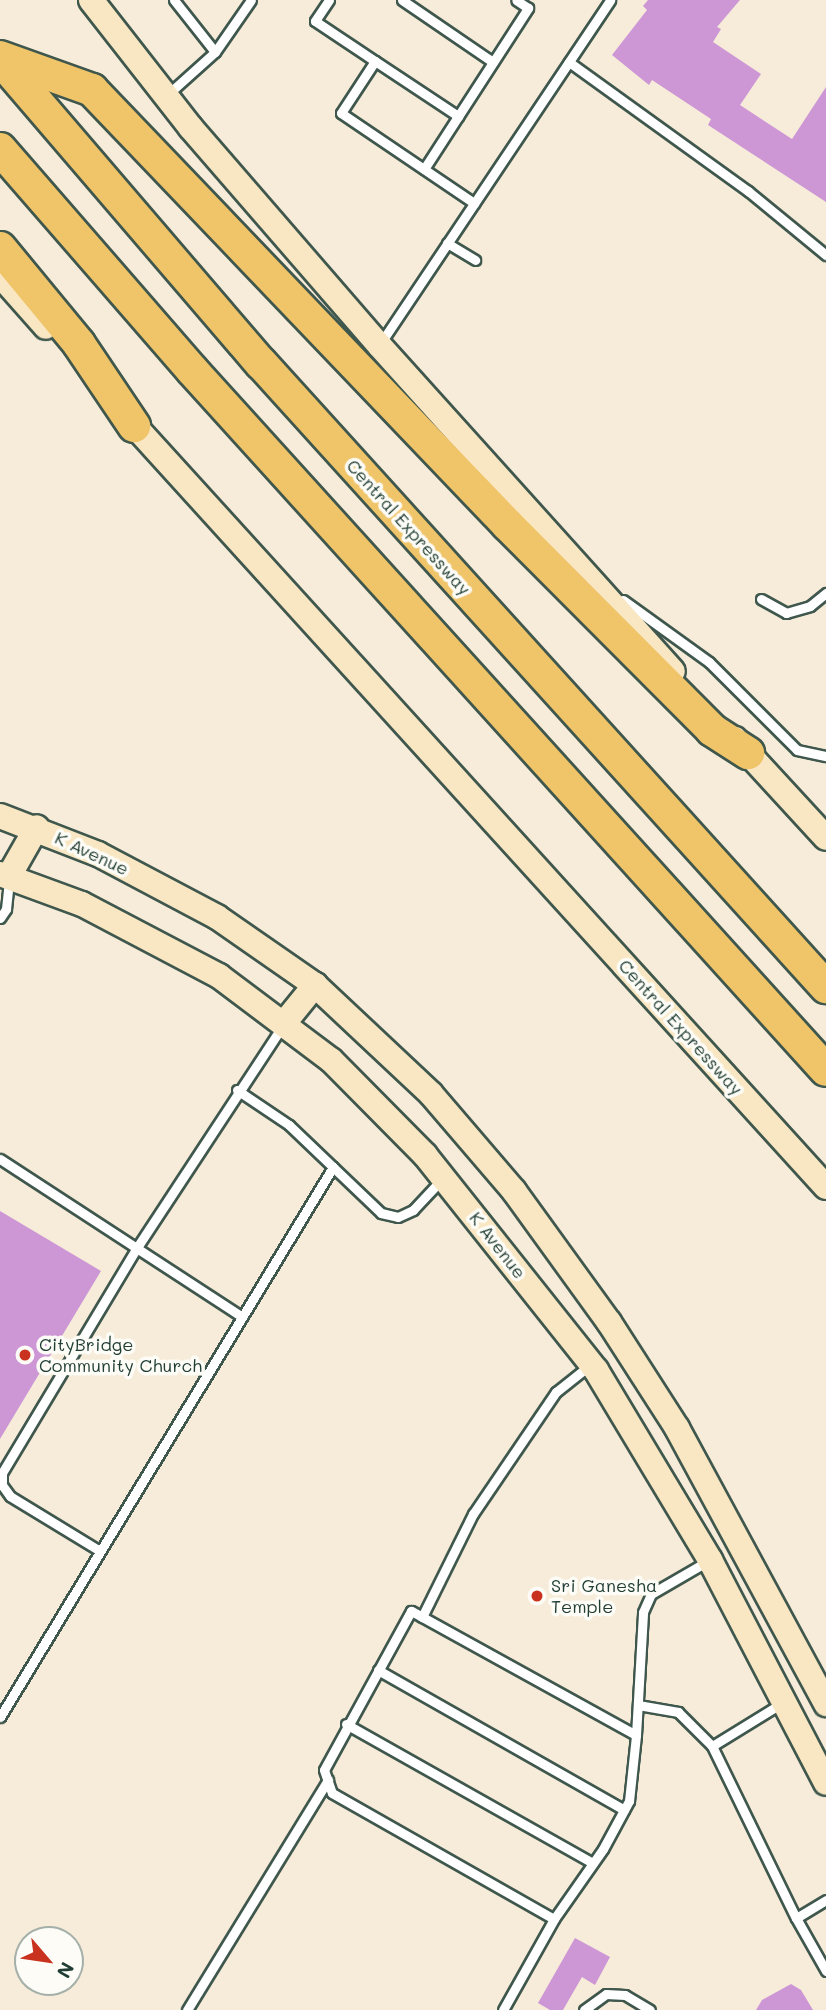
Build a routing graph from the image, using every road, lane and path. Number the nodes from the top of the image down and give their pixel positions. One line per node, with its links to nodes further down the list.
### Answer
1 (91, 0): 13 (main road)
2 (174, 0): 8 (lane)
3 (251, 0): 8 (lane)
4 (329, 0): 10 (lane)
5 (402, 0): 11 (lane)
6 (516, 0): 11 (lane)
7 (610, 0): 12 (lane)
8 (215, 52): 13 (lane)
9 (0, 58): 28 (highway); 36 (highway, Central Expressway)
10 (375, 61): 14 (lane); 16 (lane)
11 (493, 62): 14 (lane)
12 (569, 62): 17 (lane); 20 (lane)
13 (166, 96): 23 (main road)
14 (458, 116): 16 (lane)
15 (0, 149): 38 (highway)
16 (424, 169): 17 (lane)
17 (474, 203): 18 (lane)
18 (447, 243): 21 (lane); 23 (lane)
19 (0, 247): 24 (highway)
20 (826, 255)
21 (475, 260)
22 (0, 275): 24 (main road, Central Expressway)
23 (379, 345): 25 (main road)
24 (134, 426): 43 (main road, Central Expressway)
25 (583, 572): 28 (main road); 29 (lane)
26 (826, 593): 27 (lane)
27 (761, 599)
28 (748, 753): 32 (main road)
29 (826, 756)
30 (0, 816): 31 (main road, K Avenue)
31 (37, 827): 33 (main road); 35 (main road, K Avenue)
32 (826, 838)
33 (3, 877): 34 (lane); 37 (main road, K Avenue)
34 (0, 918)
35 (315, 985): 37 (main road); 52 (main road, K Avenue)
36 (826, 987)
37 (285, 1022): 39 (lane); 42 (main road, K Avenue)
38 (826, 1070)
39 (237, 1090): 41 (lane); 44 (lane)
40 (0, 1159): 44 (lane)
41 (333, 1167): 42 (lane); 45 (lane)
42 (443, 1177): 46 (main road, K Avenue)
43 (826, 1187)
44 (136, 1249): 45 (lane); 47 (lane)
45 (242, 1317): 47 (lane)
46 (591, 1364): 48 (main road, K Avenue); 49 (lane)
47 (100, 1551): 54 (lane)
48 (710, 1560): 51 (main road, K Avenue); 53 (lane)
49 (422, 1617): 50 (lane); 56 (lane)
50 (378, 1670): 55 (lane); 60 (lane)
51 (784, 1702): 57 (lane); 59 (main road, K Avenue)
52 (826, 1704)
53 (638, 1705): 56 (lane); 57 (lane)
54 (0, 1717)
55 (346, 1724): 58 (lane); 61 (lane)
56 (636, 1735): 60 (lane)
57 (712, 1746): 63 (lane)
58 (328, 1780): 64 (lane); 66 (lane)
59 (826, 1783)
60 (624, 1810): 61 (lane)
61 (593, 1863): 64 (lane)
62 (826, 1900): 63 (lane)
63 (796, 1918): 65 (lane)
64 (554, 1919): 67 (lane)
65 (826, 1971)
66 (187, 2010)
67 (503, 2010)
68 (584, 2010): 69 (lane)
69 (650, 2010)

